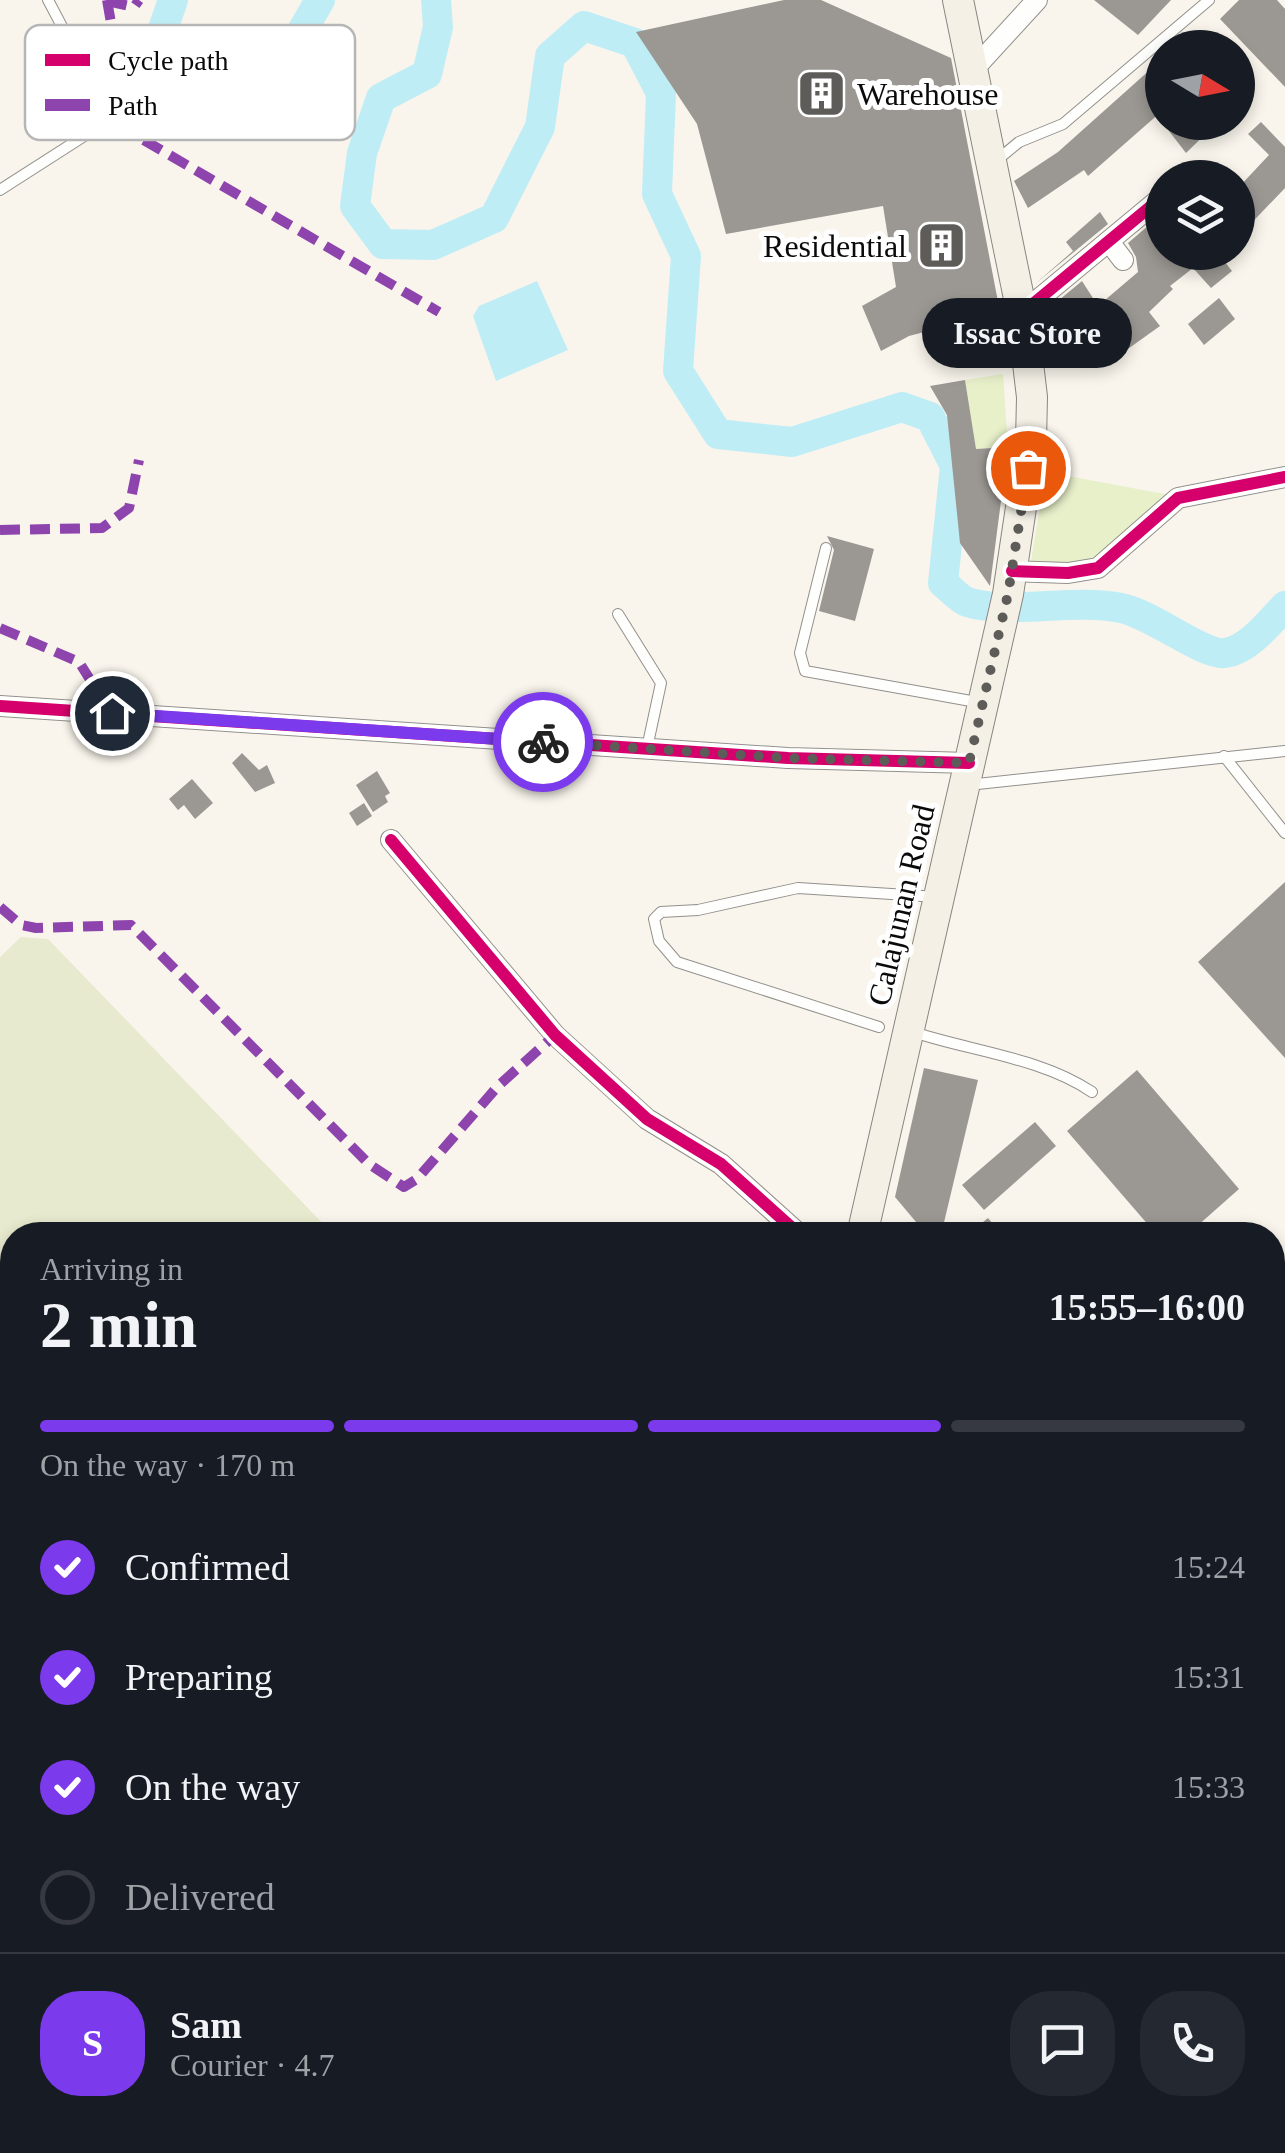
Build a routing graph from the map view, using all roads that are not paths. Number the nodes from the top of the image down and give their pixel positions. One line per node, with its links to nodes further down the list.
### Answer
1 (48, 0): 5 (lane)
2 (958, 0): 6 (main road, Calajunan Road)
3 (1037, 0): 6 (street)
4 (1209, 0): 8 (lane)
5 (61, 25)
6 (971, 72): 8 (main road, Calajunan Road)
7 (78, 140): 9 (lane)
8 (989, 166): 11 (main road, Calajunan Road)
9 (0, 190)
10 (1145, 217): 11 (street)
11 (1022, 313): 14 (main road, Calajunan Road)
12 (1285, 477): 14 (street)
13 (826, 548): 16 (lane)
14 (1010, 582): 16 (main road, Calajunan Road)
15 (618, 614): 18 (lane)
16 (983, 704): 21 (main road, Calajunan Road)
17 (0, 706): 18 (street)
18 (647, 749): 21 (street)
19 (1285, 751): 20 (lane)
20 (1224, 756): 21 (lane); 22 (lane)
21 (966, 774): 24 (main road, Calajunan Road)
22 (1285, 833)
23 (391, 840): 27 (street)
24 (938, 898): 25 (main road, Calajunan Road); 25 (lane)
25 (894, 1029): 26 (lane); 28 (main road, Calajunan Road)
26 (1092, 1092)
27 (785, 1222)
28 (864, 1222)

